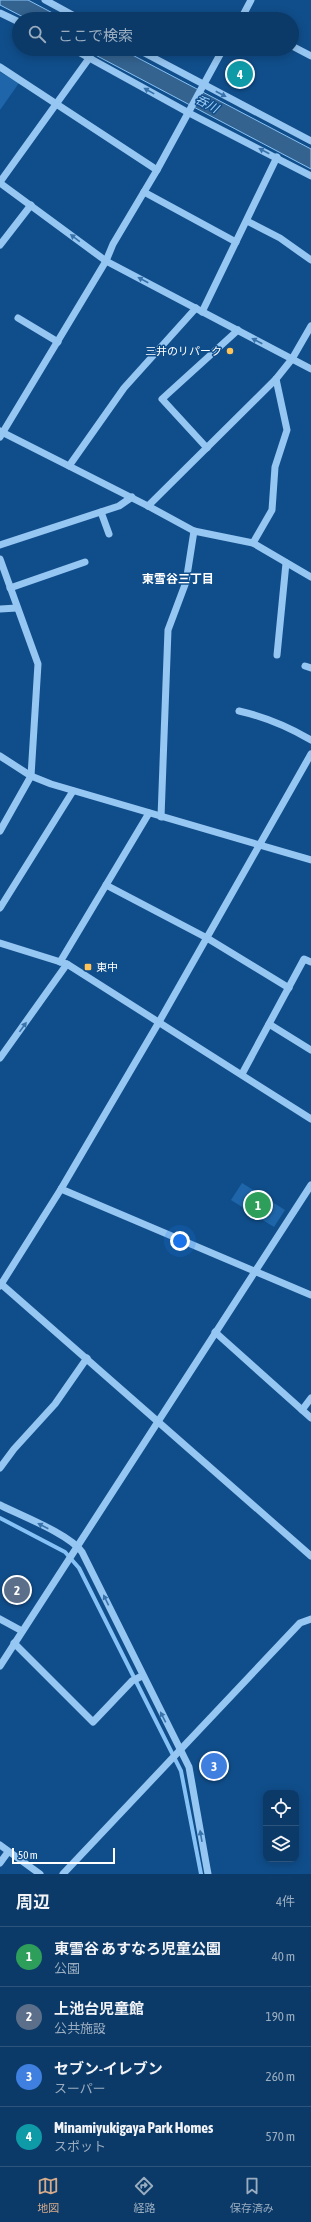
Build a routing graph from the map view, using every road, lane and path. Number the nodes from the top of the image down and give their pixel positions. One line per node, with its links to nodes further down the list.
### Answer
1 (45, 0): 3 (street)
2 (249, 1): 4 (street)
3 (67, 12)
4 (244, 12)
5 (0, 13): 6 (street)
6 (12, 19)
7 (299, 50): 10 (street)
8 (149, 56): 13 (street)
9 (220, 56): 13 (street)
10 (311, 56)
11 (90, 57): 14 (street); 15 (street, one-way to 11)
12 (0, 67): 14 (street)
13 (202, 87): 15 (street); 16 (street, one-way to 16)
14 (56, 104): 18 (street); 20 (street)
15 (190, 110): 17 (street, one-way to 15); 18 (street)
16 (311, 141)
17 (277, 158): 19 (street); 23 (street)
18 (157, 170): 21 (street)
19 (311, 176)
20 (0, 182): 22 (street)
21 (144, 192): 24 (street); 27 (street)
22 (31, 205): 25 (street); 27 (street, one-way to 22)
23 (247, 221): 24 (street); 26 (street)
24 (236, 242): 28 (street)
25 (0, 245)
26 (311, 260)
27 (106, 261): 28 (street, one-way to 27); 32 (street)
28 (199, 310): 31 (street); 38 (street)
29 (18, 318): 32 (street)
30 (311, 326): 33 (street)
31 (238, 330): 33 (street, one-way to 31); 37 (street)
32 (58, 342): 36 (street)
33 (292, 359): 34 (street); 35 (street)
34 (311, 369)
35 (276, 379): 37 (street); 44 (street)
36 (1, 434): 38 (street)
37 (207, 448): 40 (street)
38 (69, 466): 39 (street)
39 (132, 498): 40 (street); 41 (street)
40 (148, 506): 42 (street)
41 (100, 512): 43 (street); 45 (street)
42 (194, 532): 44 (street); 61 (street)
43 (109, 534)
44 (253, 544): 48 (street)
45 (0, 545)
46 (0, 558): 50 (street)
47 (84, 562): 50 (street)
48 (286, 562): 49 (street); 53 (street)
49 (311, 577)
50 (10, 588): 51 (street)
51 (17, 608): 52 (street); 58 (street)
52 (0, 609)
53 (277, 655)
54 (239, 711): 55 (street)
55 (311, 740)
56 (311, 754): 63 (street)
57 (0, 756): 58 (street)
58 (31, 776): 59 (street); 62 (street)
59 (73, 791): 60 (street); 66 (street)
60 (149, 813): 61 (street); 65 (street)
61 (161, 817): 63 (street)
62 (0, 831)
63 (259, 844): 64 (street); 67 (street)
64 (311, 860)
65 (106, 885): 67 (street); 70 (street)
66 (0, 908)
67 (206, 938): 71 (street); 72 (street)
68 (0, 943): 70 (street)
69 (311, 962): 71 (street)
70 (64, 963): 72 (street); 75 (street, one-way to 70)
71 (289, 988): 73 (street)
72 (159, 1022): 76 (street); 79 (street)
73 (269, 1024): 74 (street); 76 (street)
74 (311, 1050)
75 (0, 1058)
76 (242, 1074): 77 (street)
77 (311, 1119)
78 (311, 1185): 80 (street)
79 (61, 1189): 80 (street); 81 (street)
80 (254, 1271): 82 (street); 83 (street)
81 (1, 1285): 84 (street)
82 (311, 1295)
83 (215, 1332): 86 (street); 88 (street)
84 (87, 1358): 88 (street); 89 (street)
85 (311, 1398): 86 (street)
86 (302, 1410): 87 (street)
87 (311, 1418)
88 (158, 1420): 91 (street); 92 (street)
89 (0, 1468)
90 (0, 1505): 91 (street, one-way to 90)
91 (77, 1545): 95 (street); 98 (street, one-way to 91)
92 (311, 1556)
93 (0, 1619): 95 (street)
94 (311, 1619): 99 (street)
95 (22, 1632): 96 (street)
96 (14, 1643): 97 (street); 98 (street)
97 (0, 1666)
98 (141, 1677): 99 (street, one-way to 98)
99 (181, 1752): 104 (street); 105 (street, one-way to 99)
100 (0, 1845): 101 (street)
101 (8, 1852): 102 (street); 103 (street)
102 (0, 1863)
103 (40, 1874)
104 (63, 1874)
105 (208, 1874)

